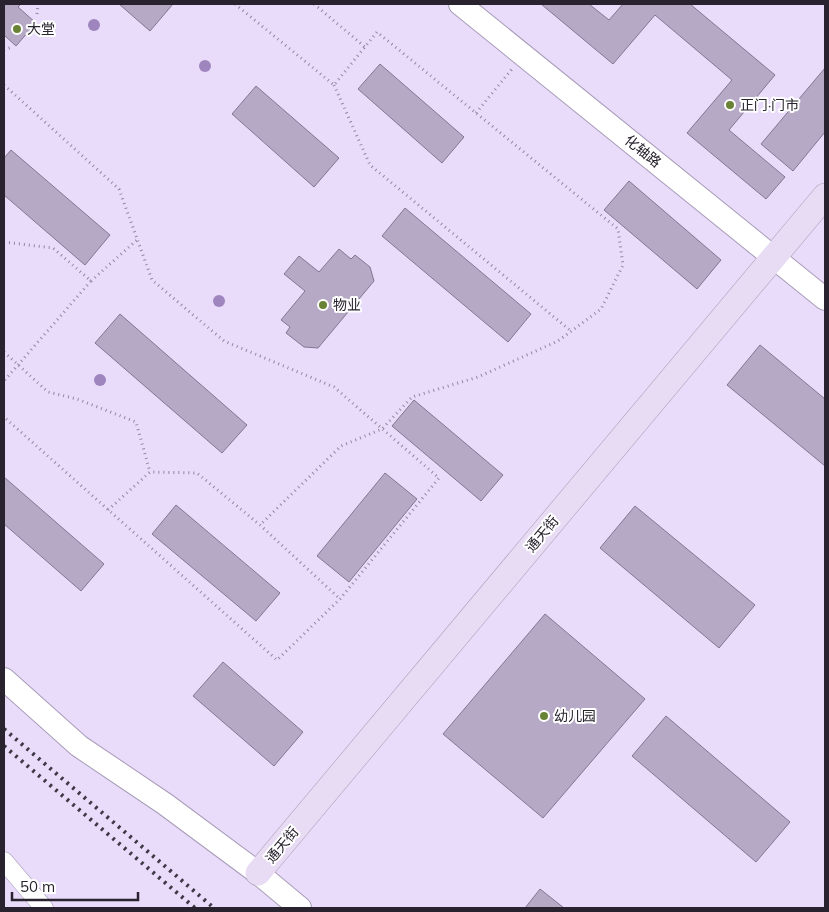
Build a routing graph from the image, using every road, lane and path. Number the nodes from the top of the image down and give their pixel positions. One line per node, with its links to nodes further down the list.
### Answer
1 (38, 4): 5 (path)
2 (234, 4): 11 (path)
3 (314, 4): 7 (path)
4 (460, 4): 9 (street, 化轴路)
5 (37, 14)
6 (12, 46): 8 (path)
7 (365, 47): 11 (path); 12 (path)
8 (4, 50)
9 (523, 55): 12 (path); 16 (street, 化轴路)
10 (4, 85): 14 (path)
11 (334, 86): 19 (path)
12 (476, 113): 19 (path)
13 (825, 196): 16 (main road, 通天街)
14 (138, 240): 17 (path); 24 (path)
15 (4, 242): 17 (path)
16 (774, 257): 18 (street, 化轴路); 31 (main road, 通天街)
17 (91, 281): 21 (path)
18 (825, 299)
19 (571, 331): 24 (path)
20 (4, 352): 21 (path)
21 (18, 365): 22 (path); 25 (path)
22 (4, 382)
23 (4, 417): 26 (path)
24 (382, 429): 27 (path); 28 (path)
25 (150, 472): 26 (path); 27 (path)
26 (108, 510): 28 (path)
27 (260, 525): 28 (path)
28 (340, 599)
29 (4, 680): 31 (street)
30 (4, 862): 32 (street)
31 (258, 872): 33 (street)
32 (44, 908)
33 (300, 908)

